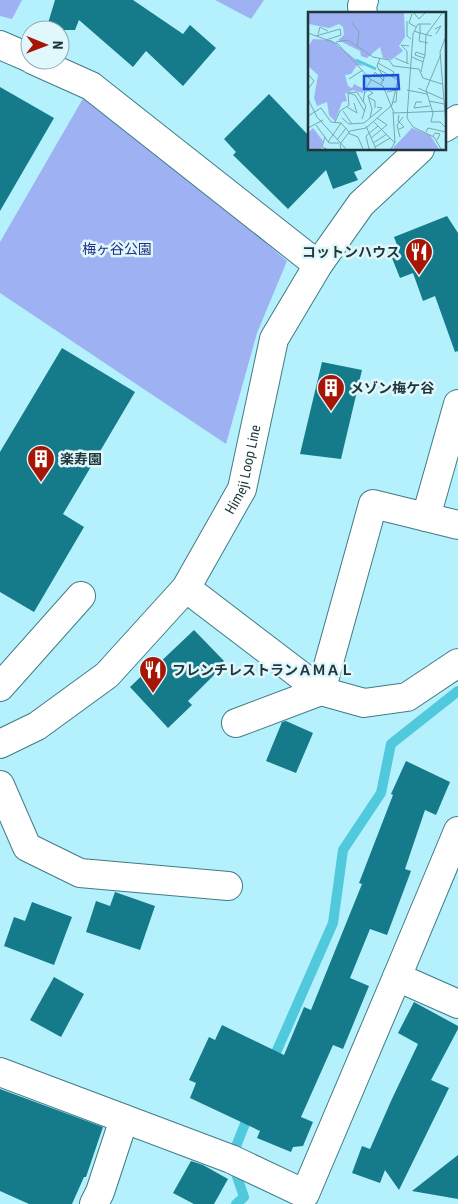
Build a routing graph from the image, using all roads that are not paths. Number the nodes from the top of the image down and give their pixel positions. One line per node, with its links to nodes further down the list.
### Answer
1 (0, 45): 2 (street)
2 (20, 54)
3 (56, 70): 7 (street)
4 (458, 119): 5 (street)
5 (446, 127)
6 (408, 153): 7 (street, Himeji Loop Line)
7 (318, 264): 11 (street, Himeji Loop Line)
8 (458, 404): 9 (street)
9 (426, 517)
10 (458, 525): 15 (street)
11 (186, 588): 15 (street); 17 (street, Himeji Loop Line)
12 (81, 596): 14 (street)
13 (458, 663): 15 (street)
14 (0, 687)
15 (321, 691): 16 (street)
16 (236, 723)
17 (0, 744)
18 (0, 785): 20 (street)
19 (458, 831): 21 (street)
20 (228, 886)
21 (398, 977): 22 (street); 24 (street)
22 (458, 1004)
23 (0, 1072): 24 (street)
24 (124, 1118): 25 (street)
25 (94, 1204)

